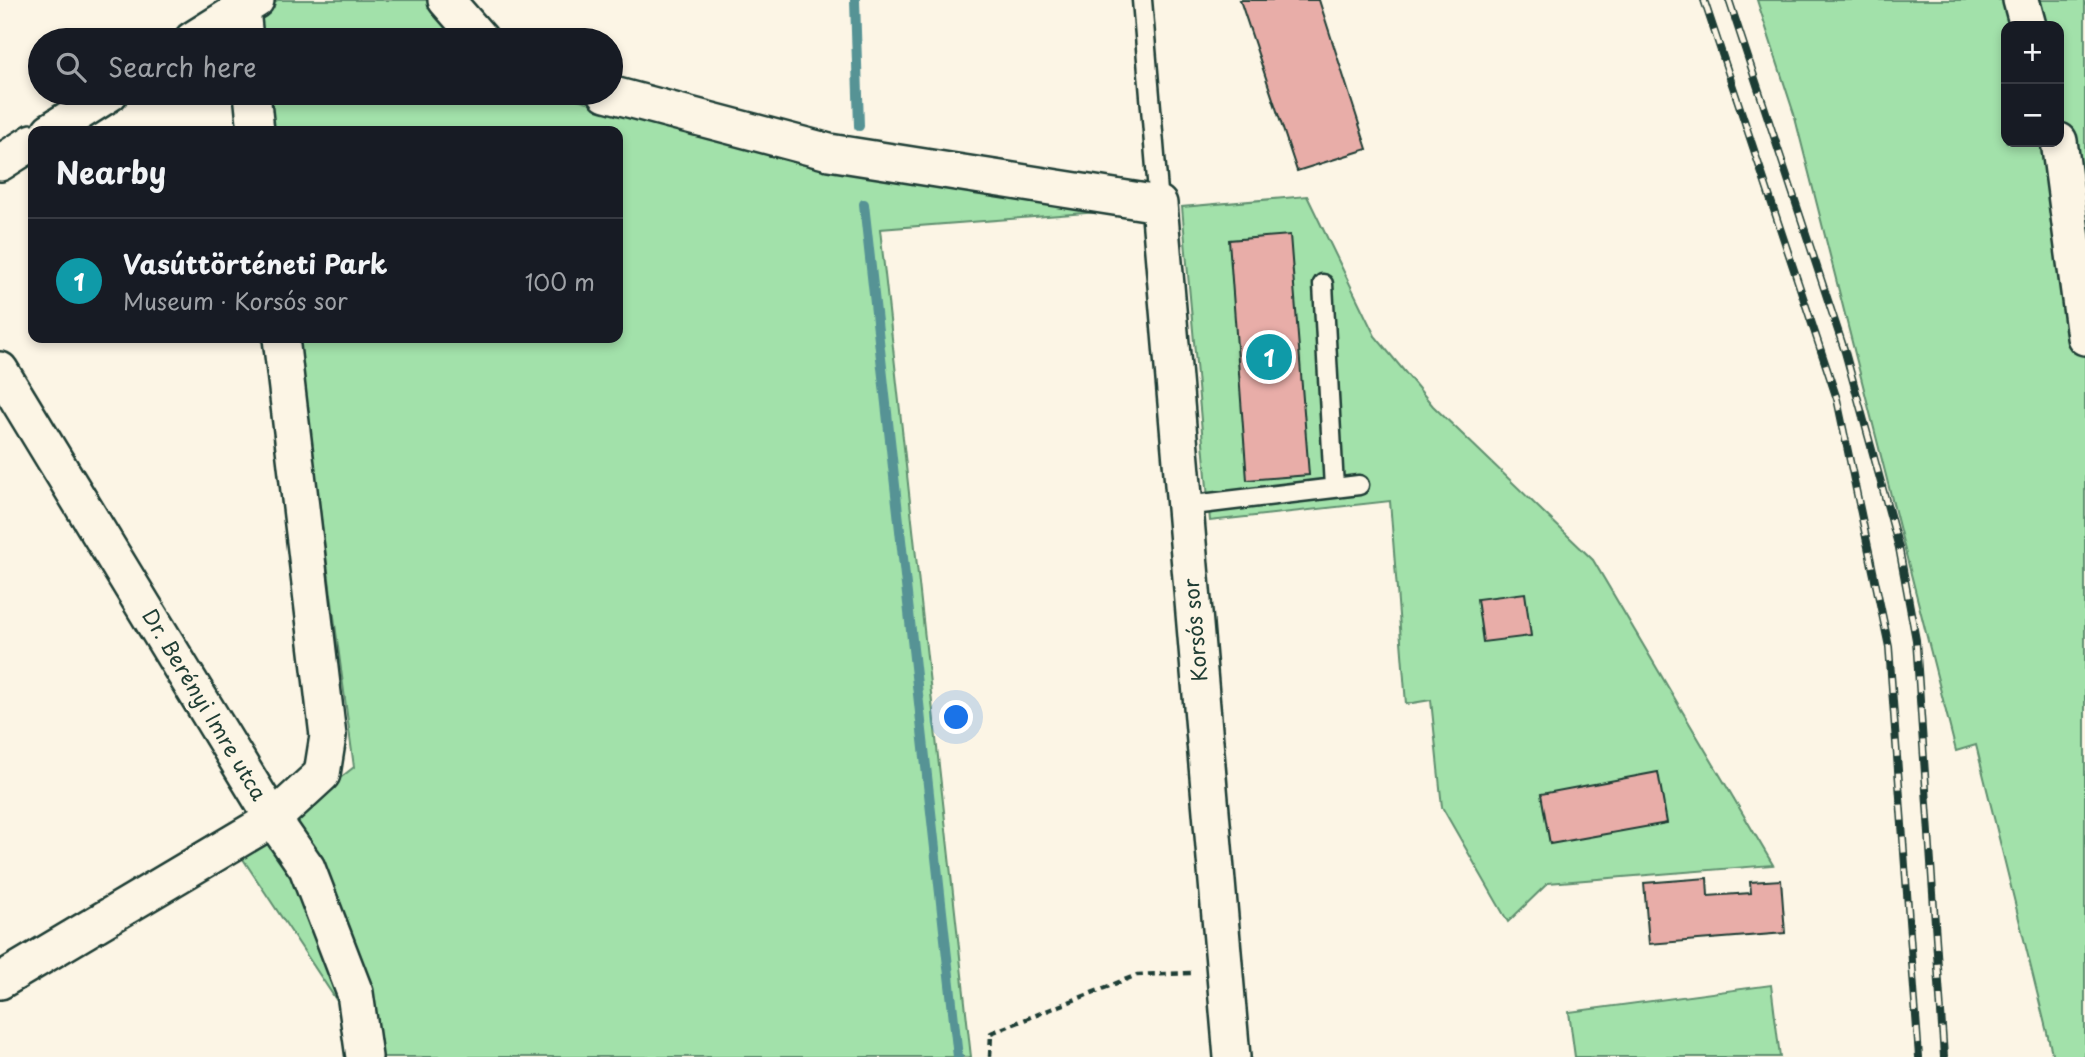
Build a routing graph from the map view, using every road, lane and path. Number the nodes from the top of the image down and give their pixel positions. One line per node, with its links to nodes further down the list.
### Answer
1 (446, 0): 7 (street)
2 (1142, 0): 16 (lane)
3 (2021, 0): 5 (street)
4 (248, 16): 6 (street)
5 (2027, 21)
6 (220, 28)
7 (470, 28)
8 (623, 97): 16 (street)
9 (91, 105): 11 (street)
10 (253, 105): 12 (street)
11 (58, 126)
12 (255, 126)
13 (28, 145): 15 (street)
14 (2060, 147): 18 (street)
15 (0, 163)
16 (1159, 204): 23 (street, Korsós sor)
17 (1323, 284): 22 (lane)
18 (2085, 337)
19 (282, 343): 24 (street)
20 (0, 370): 24 (street, Dr. Berényi Imre utca)
21 (1359, 485): 22 (lane)
22 (1334, 488): 23 (lane)
23 (1185, 506): 25 (street, Korsós sor)
24 (273, 819): 26 (street); 27 (street, Dr. Berényi Imre utca)
25 (1226, 972): 28 (path); 29 (street, Korsós sor)
26 (0, 981)
27 (364, 1057)
28 (990, 1057)
29 (1232, 1057)

